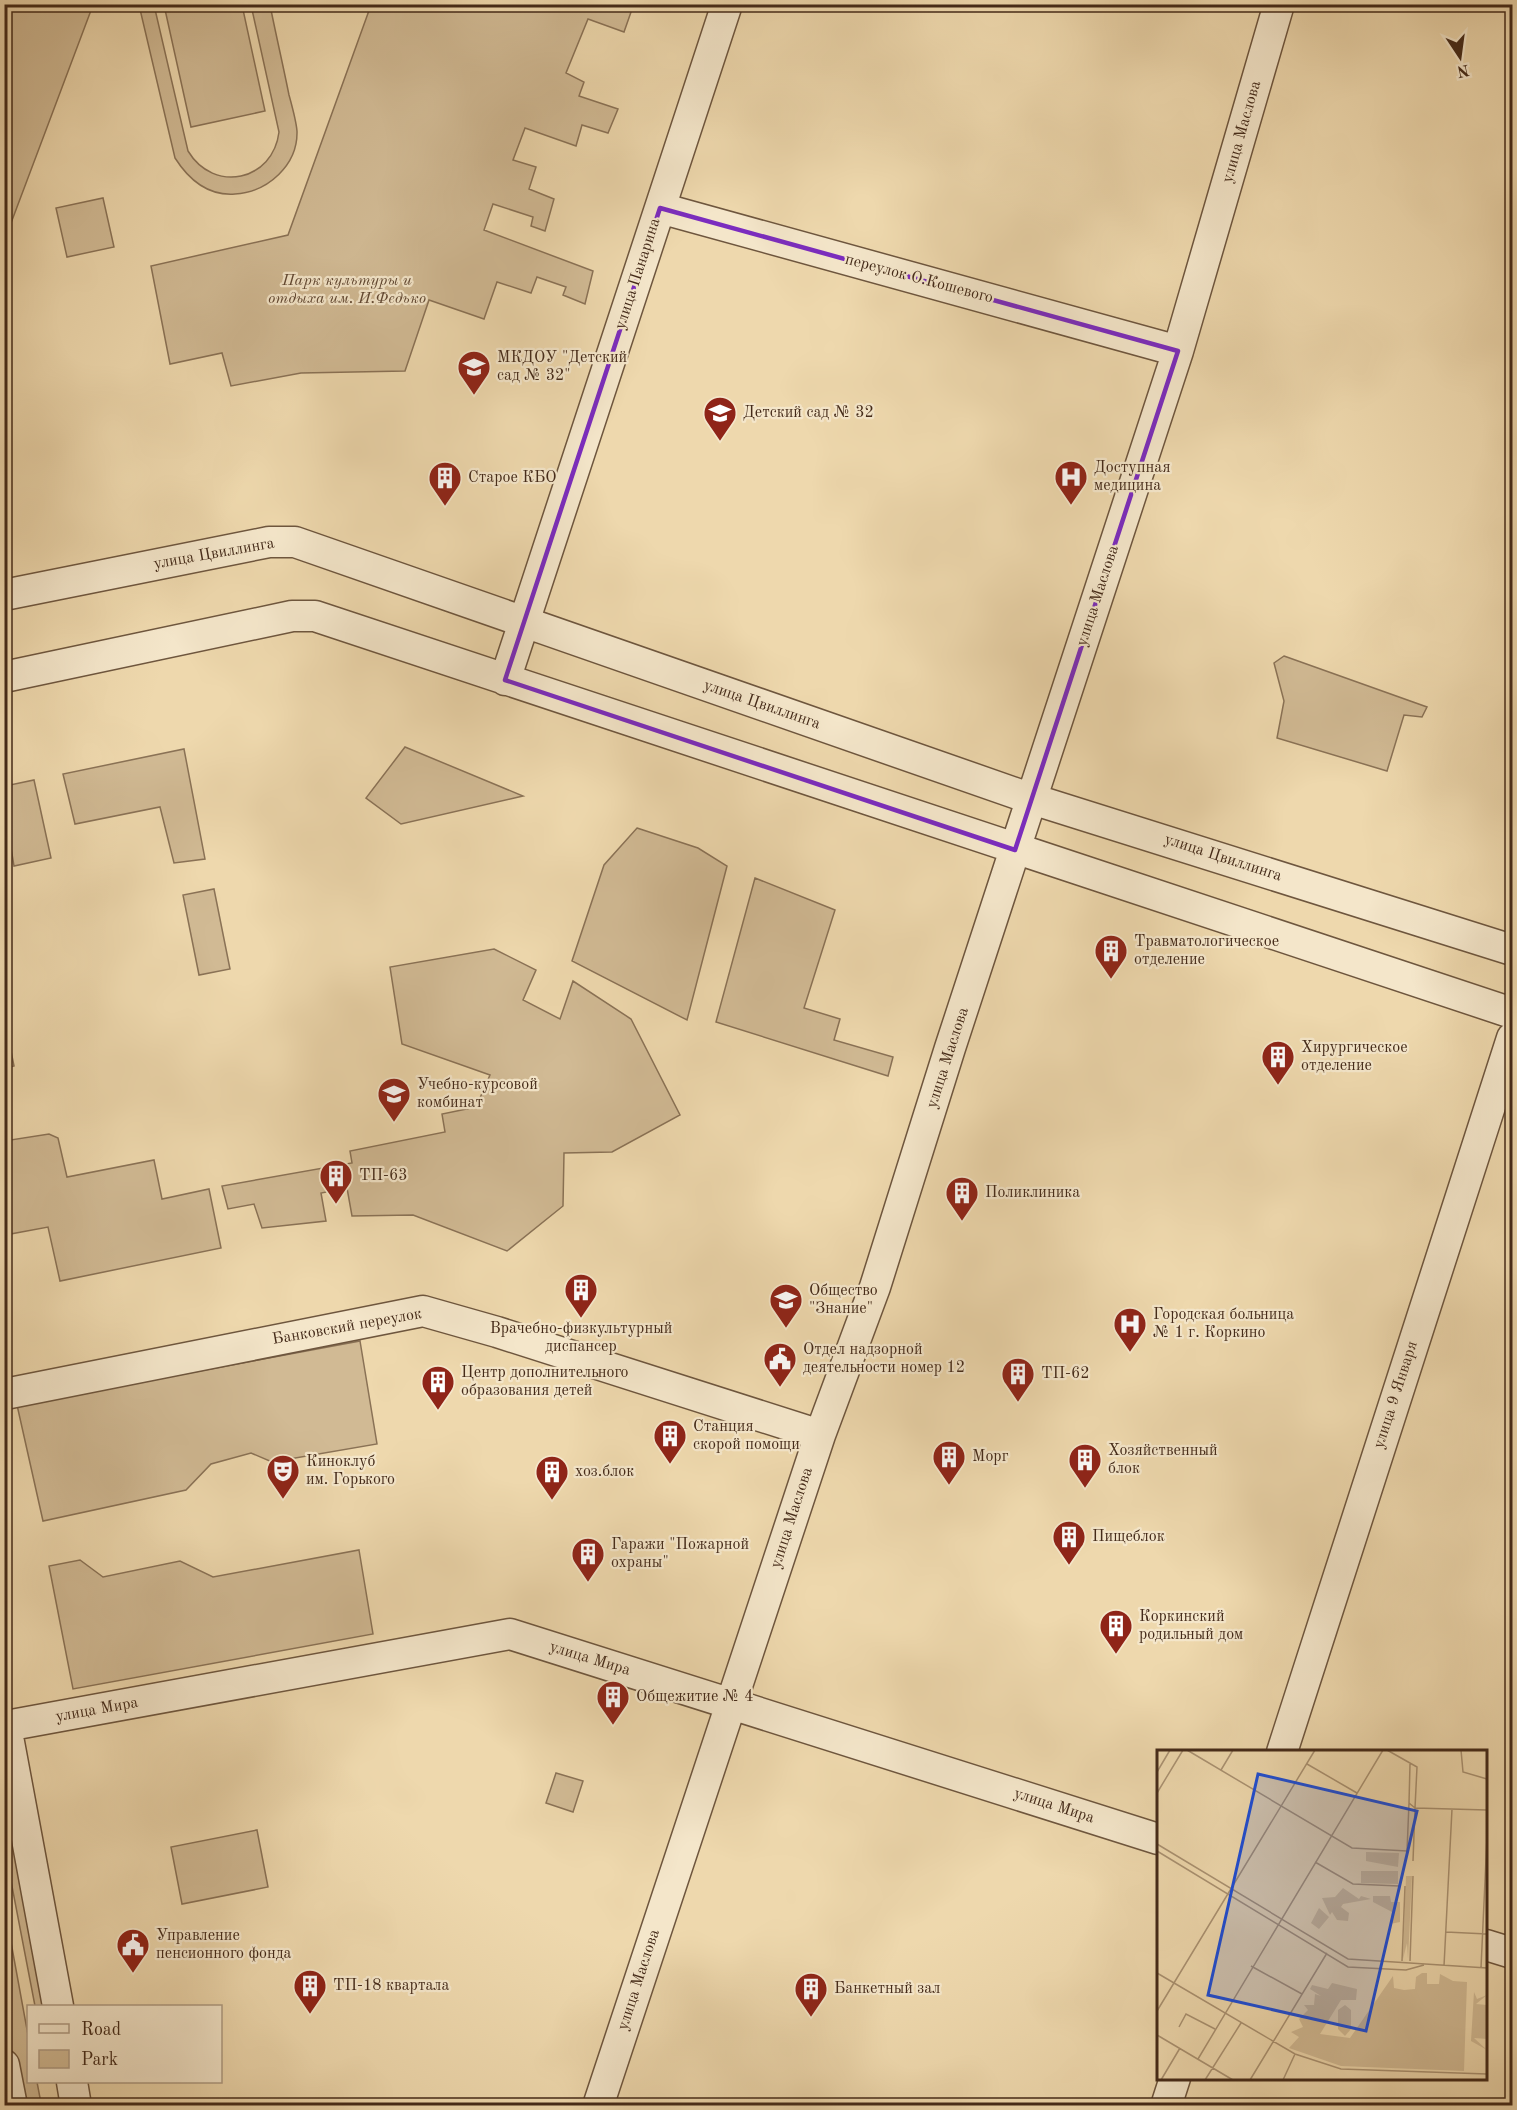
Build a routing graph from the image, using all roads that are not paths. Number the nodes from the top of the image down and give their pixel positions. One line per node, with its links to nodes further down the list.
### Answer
1 (727, 4): 3 (street, улица Панарина)
2 (1280, 4): 4 (street, улица Маслова)
3 (660, 208): 4 (street, переулок О.Кошевого); 6 (street, улица Панарина)
4 (1178, 351): 9 (street, улица Маслова)
5 (4, 594): 6 (street, улица Цвиллинга)
6 (524, 623): 8 (street, улица Панарина); 9 (street, улица Цвиллинга)
7 (4, 677): 8 (street)
8 (506, 680): 10 (street)
9 (1032, 799): 10 (street, улица Маслова); 11 (street, улица Цвиллинга)
10 (1016, 850): 12 (street); 15 (street, улица Маслова)
11 (1512, 950)
12 (1512, 1013)
13 (1512, 1038): 17 (street, улица 9 Января)
14 (4, 1394): 15 (street, Банковский переулок)
15 (820, 1435): 16 (street, улица Маслова)
16 (731, 1703): 18 (street, улица Мира); 21 (street, улица Мира); 27 (street, улица Маслова)
17 (1282, 1750)
18 (1157, 1839)
19 (1487, 1945): 20 (street)
20 (1512, 1953)
21 (58, 2005)
22 (4, 2065): 25 (street)
23 (1175, 2080): 28 (street)
24 (72, 2083): 26 (street)
25 (12, 2106)
26 (76, 2106)
27 (598, 2106)
28 (1166, 2106)

